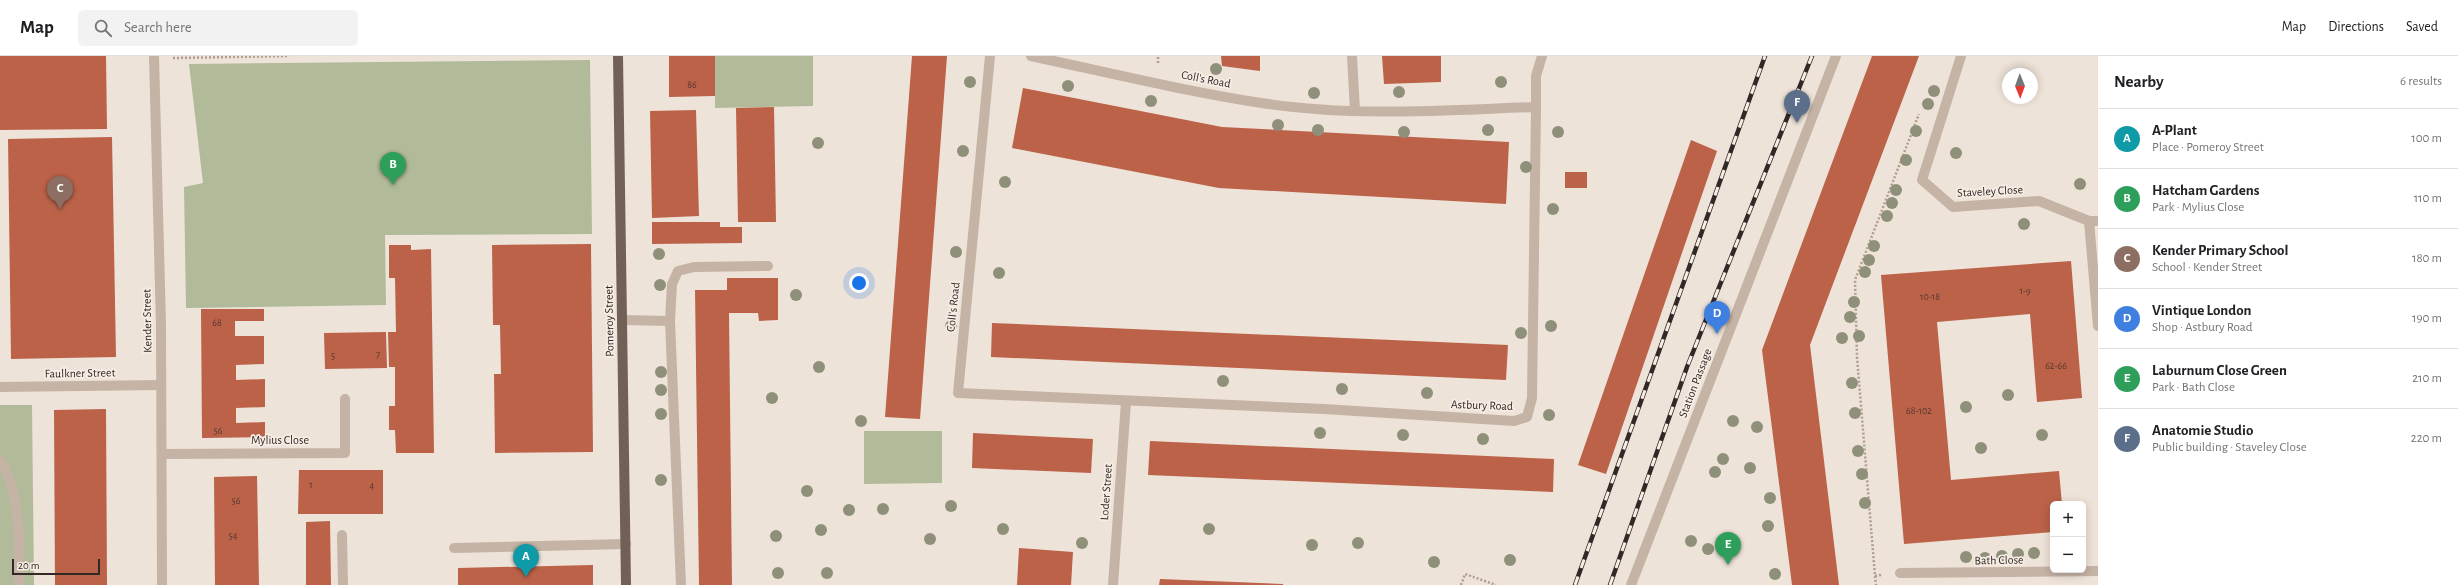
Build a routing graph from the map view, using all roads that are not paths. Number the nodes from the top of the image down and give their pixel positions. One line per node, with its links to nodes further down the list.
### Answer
1 (154, 56): 16 (street, Kender Street)
2 (618, 56): 13 (main road, Pomeroy Street)
3 (990, 56): 19 (street, Coll's Road)
4 (1031, 56): 10 (street, Coll's Road)
5 (1352, 56): 10 (street)
6 (1542, 56): 9 (street, Astbury Road)
7 (1836, 56): 33 (street, Station Passage)
8 (1960, 56): 11 (street, Staveley Close)
9 (1536, 107): 10 (street); 19 (street, Astbury Road)
10 (1354, 111)
11 (2093, 221): 15 (street)
12 (768, 266): 14 (street)
13 (622, 320): 14 (street); 23 (main road, Pomeroy Street)
14 (670, 321): 31 (street)
15 (2098, 326)
16 (161, 385): 17 (street, Faulkner Street); 20 (street, Kender Street)
17 (0, 387)
18 (344, 399): 20 (street, Mylius Close)
19 (1126, 402): 32 (street, Loder Street)
20 (162, 454): 28 (street, Kender Street)
21 (0, 460): 27 (street)
22 (342, 535): 29 (street)
23 (626, 544): 24 (street); 30 (main road, Pomeroy Street)
24 (454, 548)
25 (2098, 571): 26 (street, Bath Close)
26 (1900, 573)
27 (18, 585)
28 (162, 585)
29 (343, 585)
30 (626, 585)
31 (681, 585)
32 (1113, 585)
33 (1631, 585)

